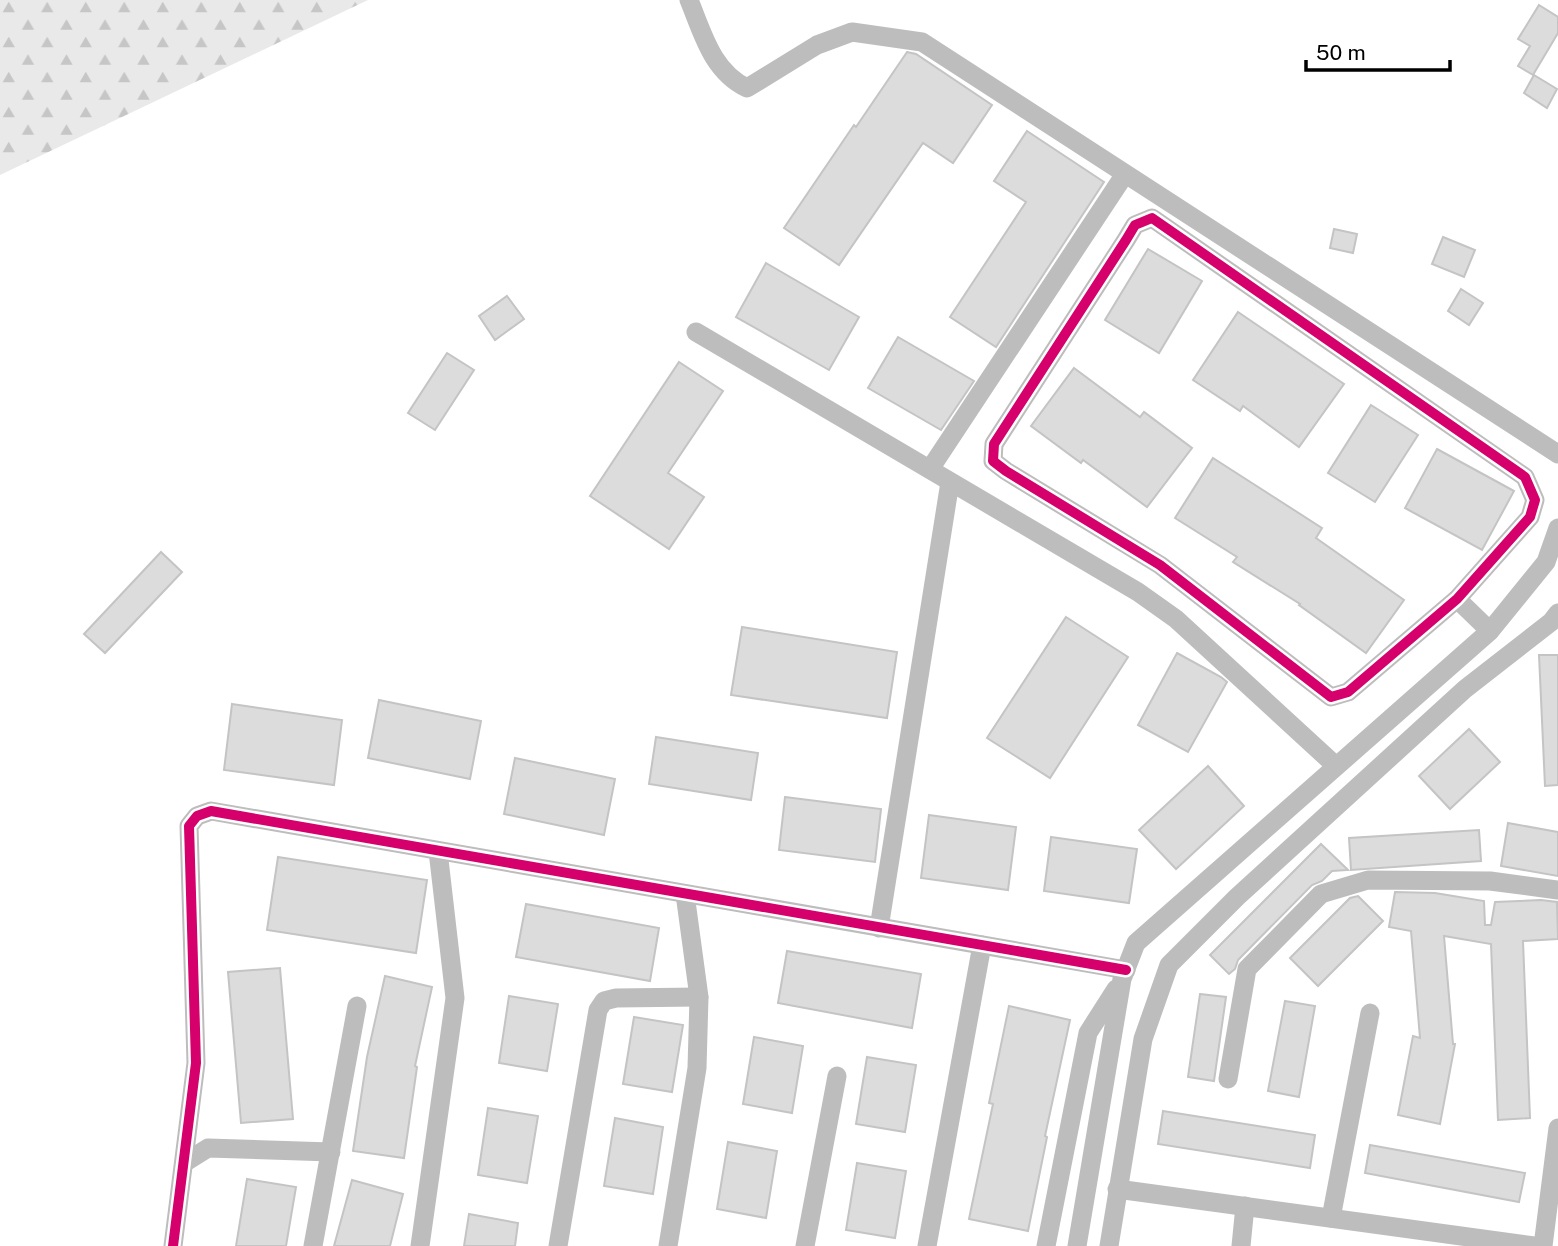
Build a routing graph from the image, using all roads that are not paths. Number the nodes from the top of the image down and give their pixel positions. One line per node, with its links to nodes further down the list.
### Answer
1 (689, 0): 2 (street)
2 (1125, 174): 4 (street); 5 (street)
3 (696, 332): 5 (street)
4 (1558, 454)
5 (930, 469): 6 (street)
6 (950, 482): 9 (street); 17 (street)
7 (1558, 527): 12 (street)
8 (1160, 565): 9 (street); 10 (street); 10 (street)
9 (1138, 592): 13 (street)
10 (1457, 599): 12 (street)
11 (1558, 613): 28 (street)
12 (1490, 631): 13 (street)
13 (1336, 766): 19 (street)
14 (438, 851): 16 (street); 27 (street); 34 (street)
15 (1558, 890): 24 (street)
16 (685, 894): 17 (street); 20 (street)
17 (879, 928): 18 (street)
18 (982, 945): 19 (street); 38 (street)
19 (1124, 974): 39 (street); 40 (street)
20 (699, 997): 35 (street); 36 (street)
21 (357, 1006): 26 (street)
22 (1370, 1013): 30 (street)
23 (837, 1076): 37 (street)
24 (1228, 1079)
25 (1558, 1128): 44 (street)
26 (331, 1152): 27 (street); 33 (street)
27 (184, 1163): 32 (street)
28 (1117, 1189): 29 (street); 41 (street)
29 (1245, 1206): 30 (street); 42 (street)
30 (1331, 1218): 31 (street)
31 (1443, 1240): 43 (street)
32 (173, 1246)
33 (313, 1246)
34 (420, 1246)
35 (558, 1246)
36 (668, 1246)
37 (805, 1246)
38 (927, 1246)
39 (1046, 1246)
40 (1077, 1246)
41 (1109, 1246)
42 (1241, 1246)
43 (1534, 1246)
44 (1543, 1246)

